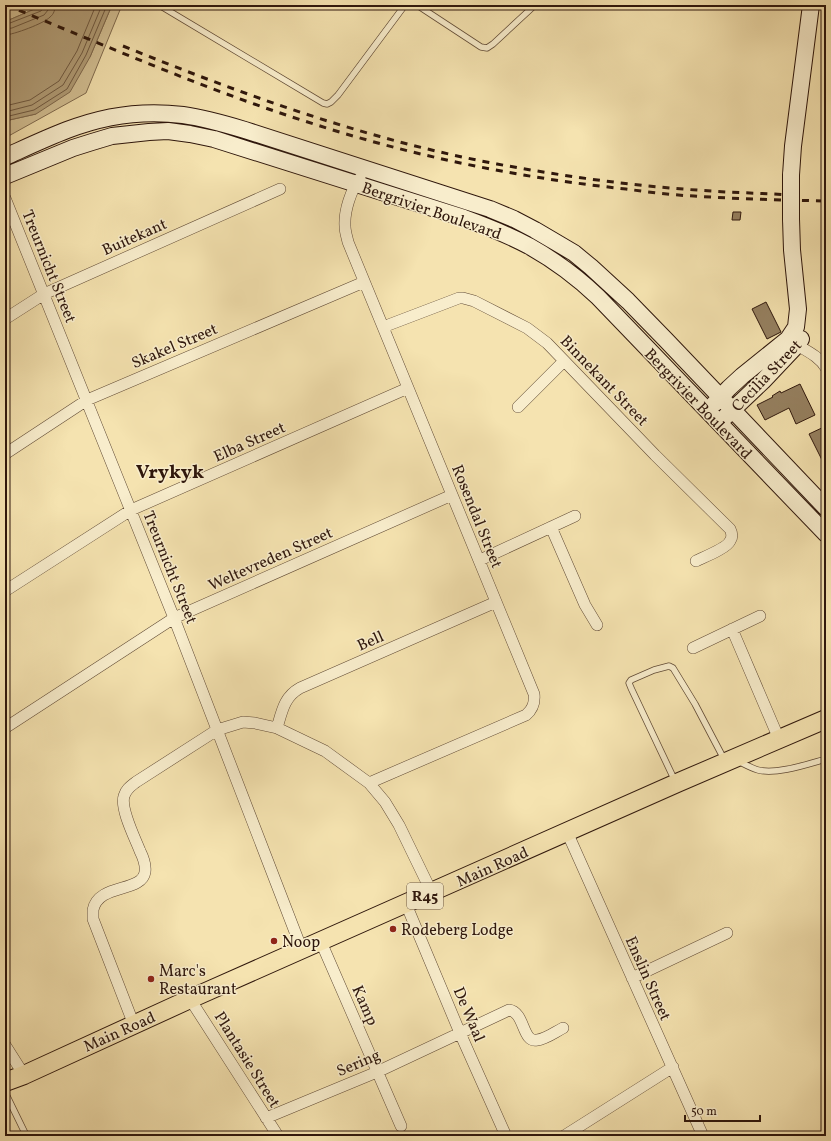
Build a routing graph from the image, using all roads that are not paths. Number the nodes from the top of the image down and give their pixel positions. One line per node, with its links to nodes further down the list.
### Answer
1 (158, 5): 2 (lane)
2 (405, 5)
3 (417, 5): 4 (lane)
4 (535, 5)
5 (811, 5): 12 (street, Cecilia Street, bridge)
6 (5, 157): 7 (street, Bergrivier Boulevard)
7 (366, 169): 9 (street, Rosendal Street); 21 (street, Bergrivier Boulevard)
8 (5, 176): 9 (street, Bergrivier Boulevard)
9 (356, 184): 13 (street, Rosendal Street); 25 (street, Bergrivier Boulevard)
10 (280, 189): 14 (street, Buitekant)
11 (5, 198): 14 (street, Treurnicht Street)
12 (791, 224): 17 (street, Cecilia Street); 21 (street, Cecilia Street)
13 (364, 282): 16 (street, Rosendal Street); 22 (street, Skakel Street)
14 (44, 294): 15 (street, Buitekant); 22 (street, Treurnicht Street)
15 (5, 319)
16 (383, 327): 18 (street, Binnekant Street); 20 (street, Rosendal Street)
17 (797, 345): 19 (street); 24 (street, Cecilia Street)
18 (564, 361): 23 (street); 35 (street, Binnekant Street)
19 (826, 368)
20 (408, 388): 28 (street, Rosendal Street); 30 (street, Elba Street)
21 (721, 397): 24 (street, Bergrivier Boulevard); 25 (street, Cecilia Street)
22 (86, 400): 27 (street, Skakel Street); 30 (street, Treurnicht Street)
23 (518, 407)
24 (733, 410): 26 (street, Cecilia Street); 29 (street, Bergrivier Boulevard)
25 (707, 411): 26 (street, Bergrivier Boulevard)
26 (719, 423): 33 (street, Bergrivier Boulevard)
27 (5, 454)
28 (452, 494): 34 (street, Rosendal Street); 39 (street, Weltevreden Street)
29 (826, 508)
30 (131, 510): 36 (street, Elba Street); 39 (street, Treurnicht Street)
31 (575, 516): 32 (street)
32 (551, 527): 34 (street); 40 (street)
33 (826, 534)
34 (480, 560): 37 (street, Rosendal Street)
35 (696, 561)
36 (5, 592)
37 (496, 602): 45 (street, Bell); 50 (street, Rosendal Street)
38 (760, 616): 41 (street)
39 (174, 618): 44 (street, Weltevreden Street); 46 (street, Treurnicht Street)
40 (597, 625)
41 (732, 629): 42 (street); 47 (street)
42 (693, 648)
43 (826, 719): 47 (main road, Main Road / R45)
44 (5, 728)
45 (277, 728): 46 (street); 50 (street)
46 (217, 730): 57 (street, Treurnicht Street); 60 (street)
47 (779, 739): 49 (main road, Main Road / R45)
48 (826, 759): 49 (lane)
49 (730, 761): 51 (main road, Main Road / R45); 51 (lane)
50 (369, 783): 53 (street)
51 (677, 784): 52 (main road, Main Road / R45)
52 (567, 832): 53 (main road, Main Road / R45); 58 (street, Enslin Street)
53 (432, 892): 54 (main road, Main Road / R45)
54 (406, 904): 56 (main road, Main Road / R45); 62 (street, De Waal)
55 (727, 933): 58 (street)
56 (320, 942): 57 (main road, Main Road / R45); 65 (street, Kamp)
57 (302, 950): 59 (main road, Main Road / R45)
58 (632, 978): 64 (street, Enslin Street)
59 (190, 999): 60 (main road, Main Road / R45); 69 (street, Plantasie Street)
60 (134, 1024): 66 (main road, Main Road / R45)
61 (563, 1028): 62 (street, Sering)
62 (460, 1033): 65 (street, Sering); 73 (street, De Waal)
63 (5, 1045): 66 (street)
64 (673, 1067): 74 (street); 75 (street, Enslin Street)
65 (377, 1072): 69 (street, Sering); 70 (street, Kamp)
66 (24, 1075): 67 (main road, Main Road / R45)
67 (5, 1082)
68 (5, 1092): 71 (lane)
69 (266, 1118): 72 (street, Plantasie Street)
70 (401, 1126)
71 (24, 1136)
72 (278, 1136)
73 (506, 1136)
74 (564, 1136)
75 (703, 1136)

